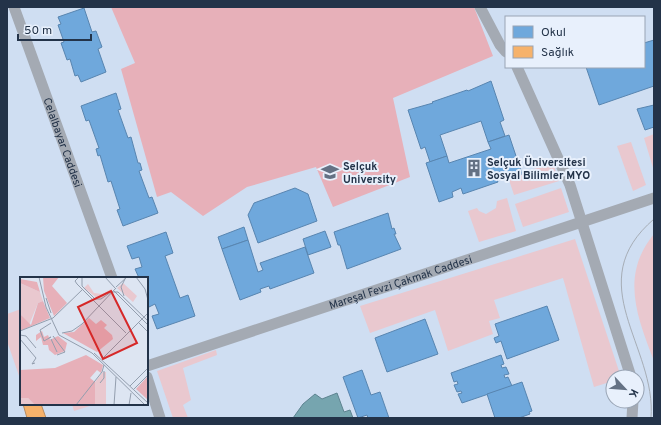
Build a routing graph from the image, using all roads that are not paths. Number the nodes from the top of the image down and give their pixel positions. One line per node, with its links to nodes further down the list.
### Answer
1 (14, 7): 7 (street, Celalbayar Caddesi)
2 (480, 7): 3 (street)
3 (505, 51)
4 (517, 68): 6 (street)
5 (654, 198): 6 (street, Mareşal Fevzi Çakmak Caddesi)
6 (583, 223): 8 (street, Mareşal Fevzi Çakmak Caddesi); 9 (street)
7 (112, 277)
8 (148, 366)
9 (629, 369)
10 (148, 380): 11 (street)
11 (160, 418)

